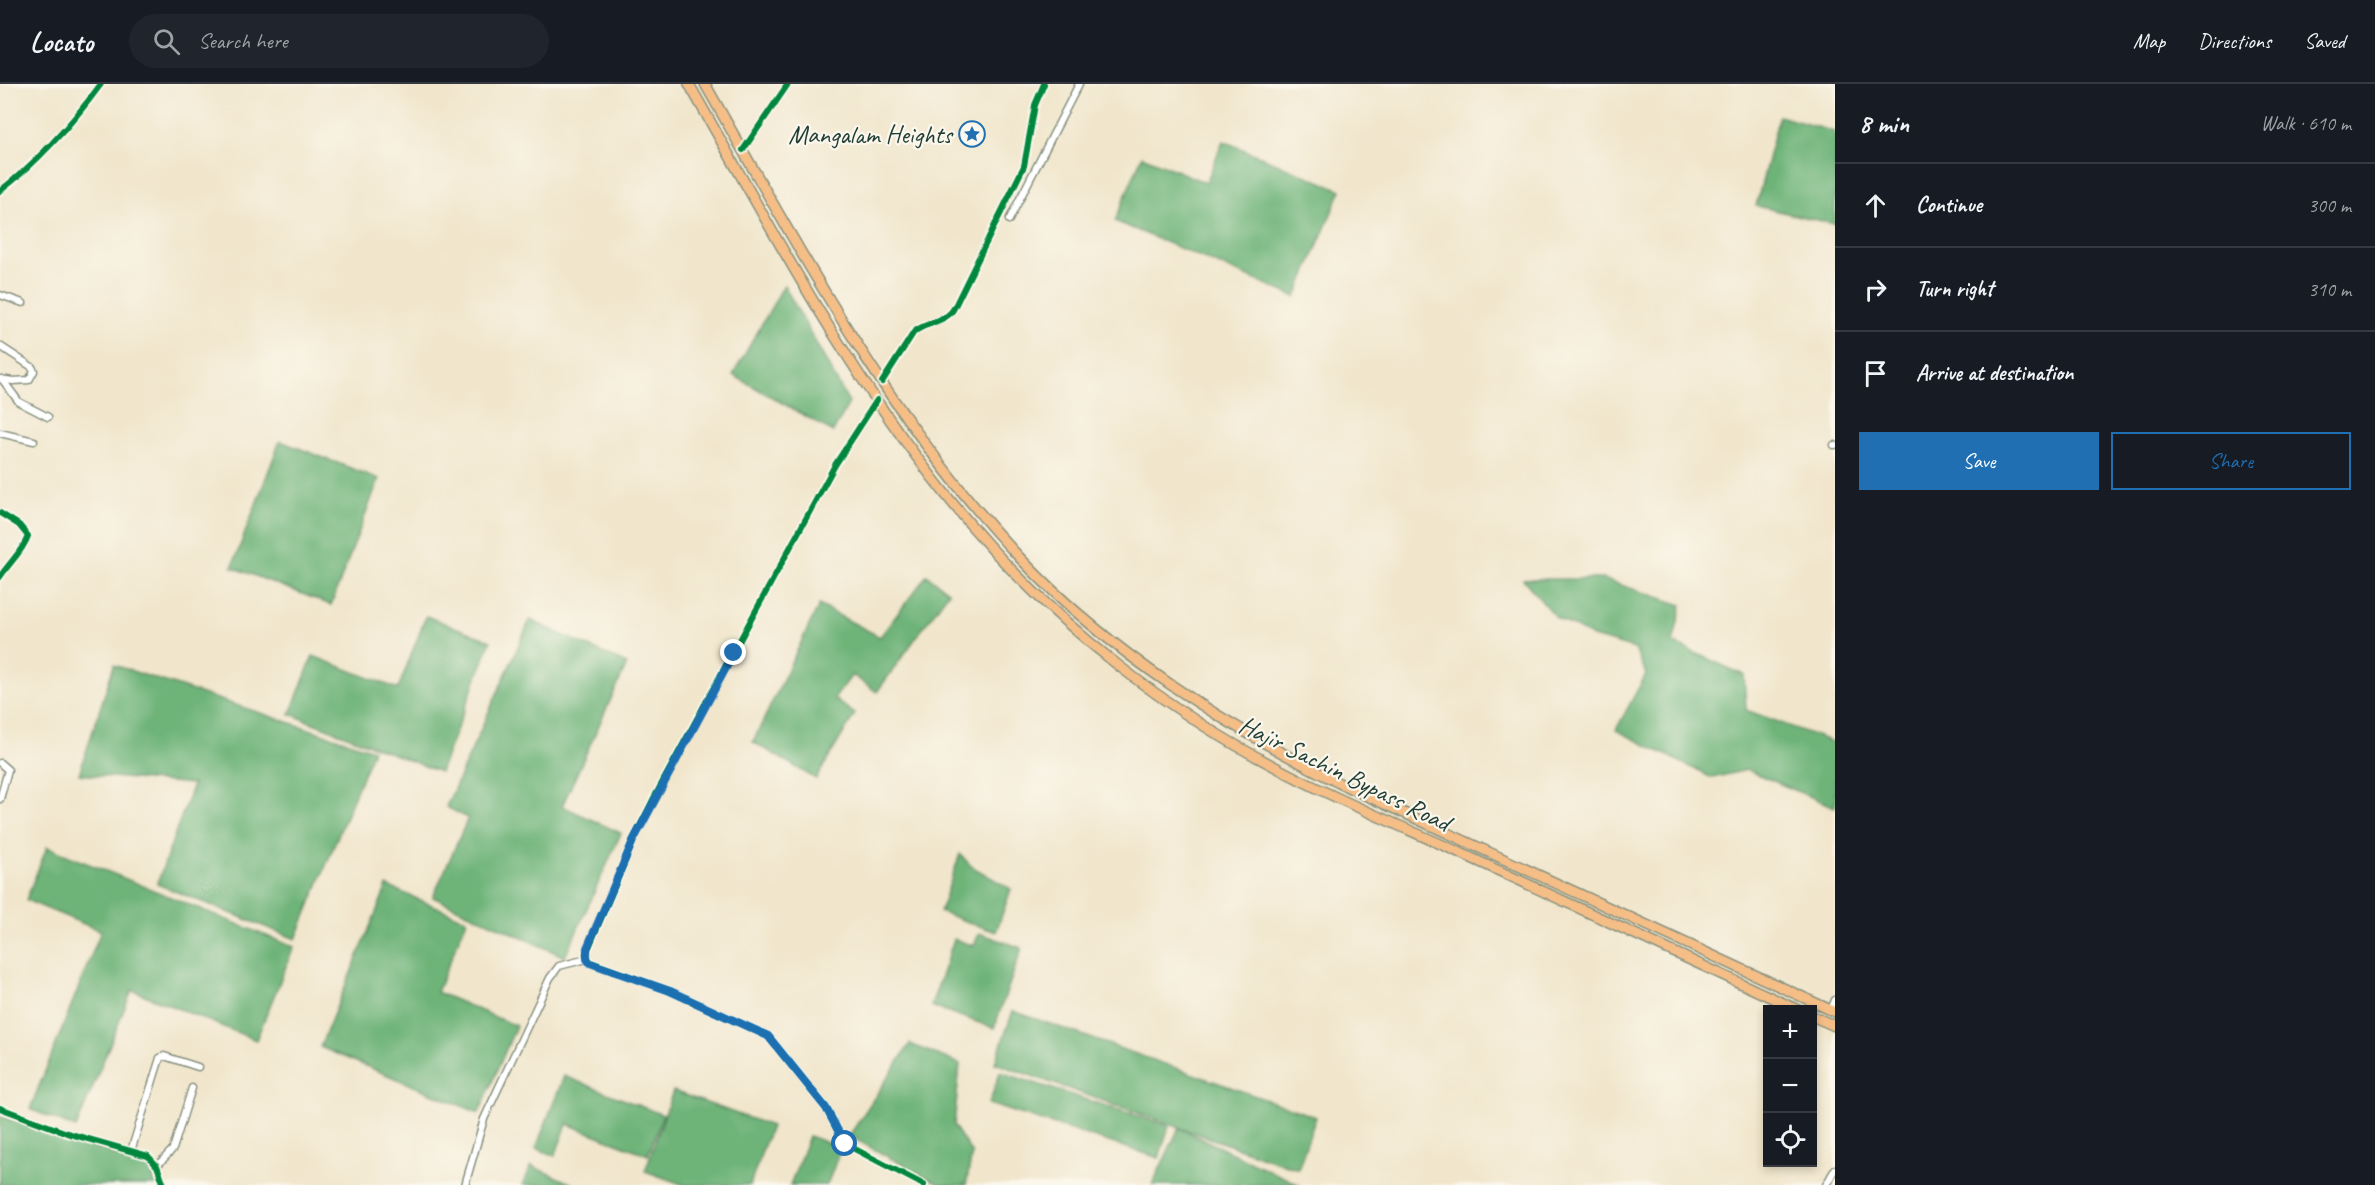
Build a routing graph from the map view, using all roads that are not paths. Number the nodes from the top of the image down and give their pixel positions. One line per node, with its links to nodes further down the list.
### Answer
1 (101, 84): 8 (street)
2 (690, 84): 15 (highway, Hajir Sachin Bypass Road)
3 (705, 84): 7 (highway)
4 (788, 84): 7 (street)
5 (1044, 84): 14 (street)
6 (1079, 84): 9 (street)
7 (742, 150): 14 (highway)
8 (0, 191)
9 (1009, 220)
10 (0, 295): 11 (street)
11 (23, 303)
12 (0, 346): 13 (street)
13 (1, 379): 16 (street)
14 (882, 382): 26 (highway)
15 (877, 400): 23 (street); 25 (highway, Hajir Sachin Bypass Road)
16 (48, 417)
17 (0, 433): 18 (street)
18 (34, 441)
19 (0, 513): 20 (street)
20 (0, 577)
21 (0, 763): 22 (street)
22 (0, 799)
23 (587, 959): 36 (street); 37 (street)
24 (1835, 1000): 26 (street)
25 (1787, 1005)
26 (1833, 1011)
27 (1817, 1018): 28 (highway)
28 (1835, 1026)
29 (198, 1067): 32 (street)
30 (192, 1088): 33 (street)
31 (0, 1108): 32 (street)
32 (131, 1151): 33 (street)
33 (158, 1166): 35 (street)
34 (1835, 1169): 38 (street)
35 (164, 1185)
36 (465, 1185)
37 (924, 1185)
38 (1826, 1185)

